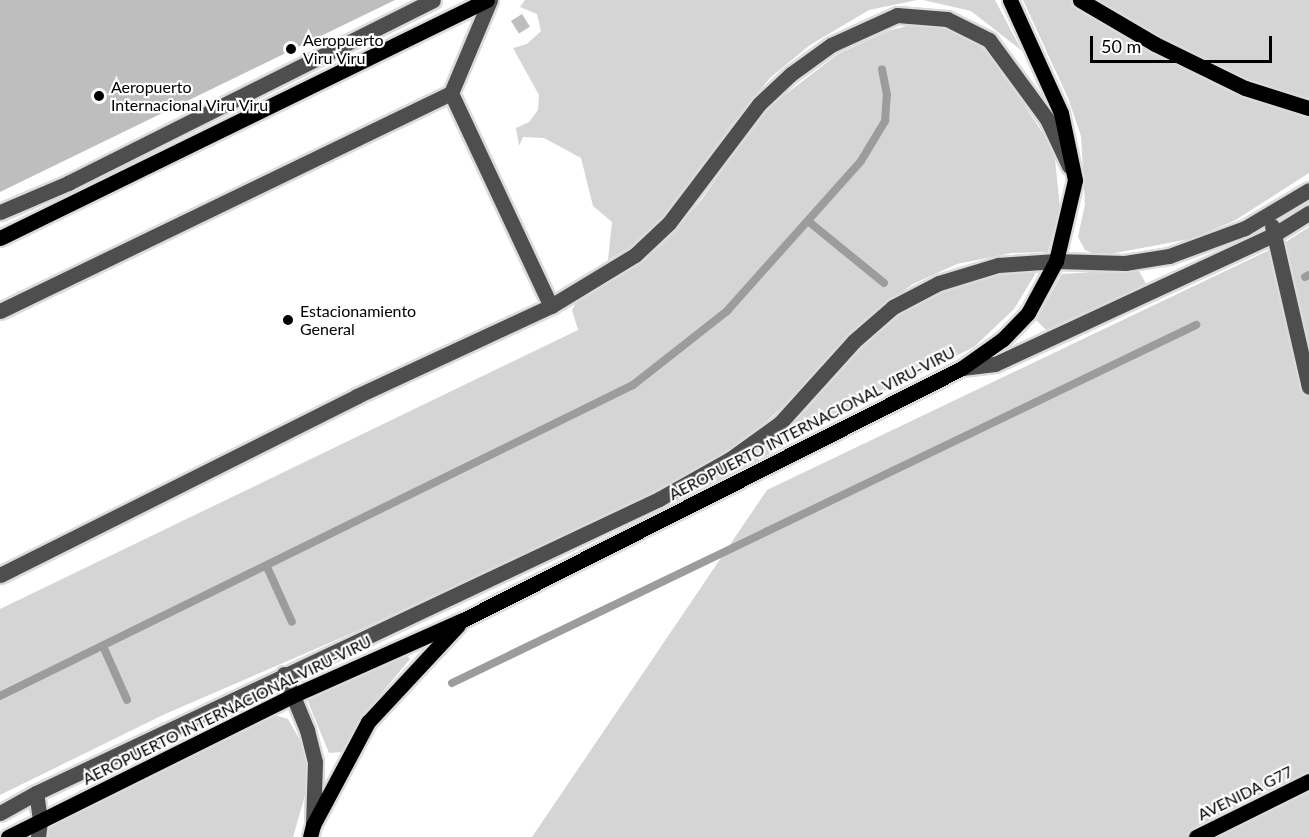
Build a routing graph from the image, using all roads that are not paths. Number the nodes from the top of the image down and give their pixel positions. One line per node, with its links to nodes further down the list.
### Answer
1 (433, 0): 9 (lane)
2 (488, 0): 5 (lane); 13 (main road)
3 (1010, 0): 7 (main road, AEROPUERTO INTERNACIONAL VIRU-VIRU)
4 (1080, 0): 6 (main road)
5 (451, 93): 15 (lane); 16 (lane)
6 (1309, 108)
7 (1075, 180): 14 (main road, AEROPUERTO INTERNACIONAL VIRU-VIRU); 15 (lane)
8 (1309, 189): 11 (lane)
9 (0, 212)
10 (1309, 213): 12 (lane)
11 (1268, 216): 12 (lane); 14 (lane)
12 (1275, 234): 17 (lane); 18 (lane)
13 (0, 238)
14 (1056, 261): 17 (main road, AEROPUERTO INTERNACIONAL VIRU-VIRU); 21 (lane)
15 (551, 306): 19 (lane)
16 (0, 311)
17 (962, 368): 20 (main road, AEROPUERTO INTERNACIONAL VIRU-VIRU)
18 (1309, 387)
19 (0, 576)
20 (463, 620): 22 (main road, AEROPUERTO INTERNACIONAL VIRU-VIRU); 27 (main road, AEROPUERTO INTERNACIONAL VIRU-VIRU)
21 (284, 674): 22 (lane); 24 (lane)
22 (292, 696): 26 (main road, AEROPUERTO INTERNACIONAL VIRU-VIRU); 27 (lane)
23 (1309, 782): 30 (main road, AVENIDA G77)
24 (36, 793): 25 (lane); 26 (lane)
25 (0, 813)
26 (40, 820): 28 (main road, AEROPUERTO INTERNACIONAL VIRU-VIRU); 29 (lane)
27 (311, 831)
28 (8, 837)
29 (38, 837)
30 (1196, 837)

